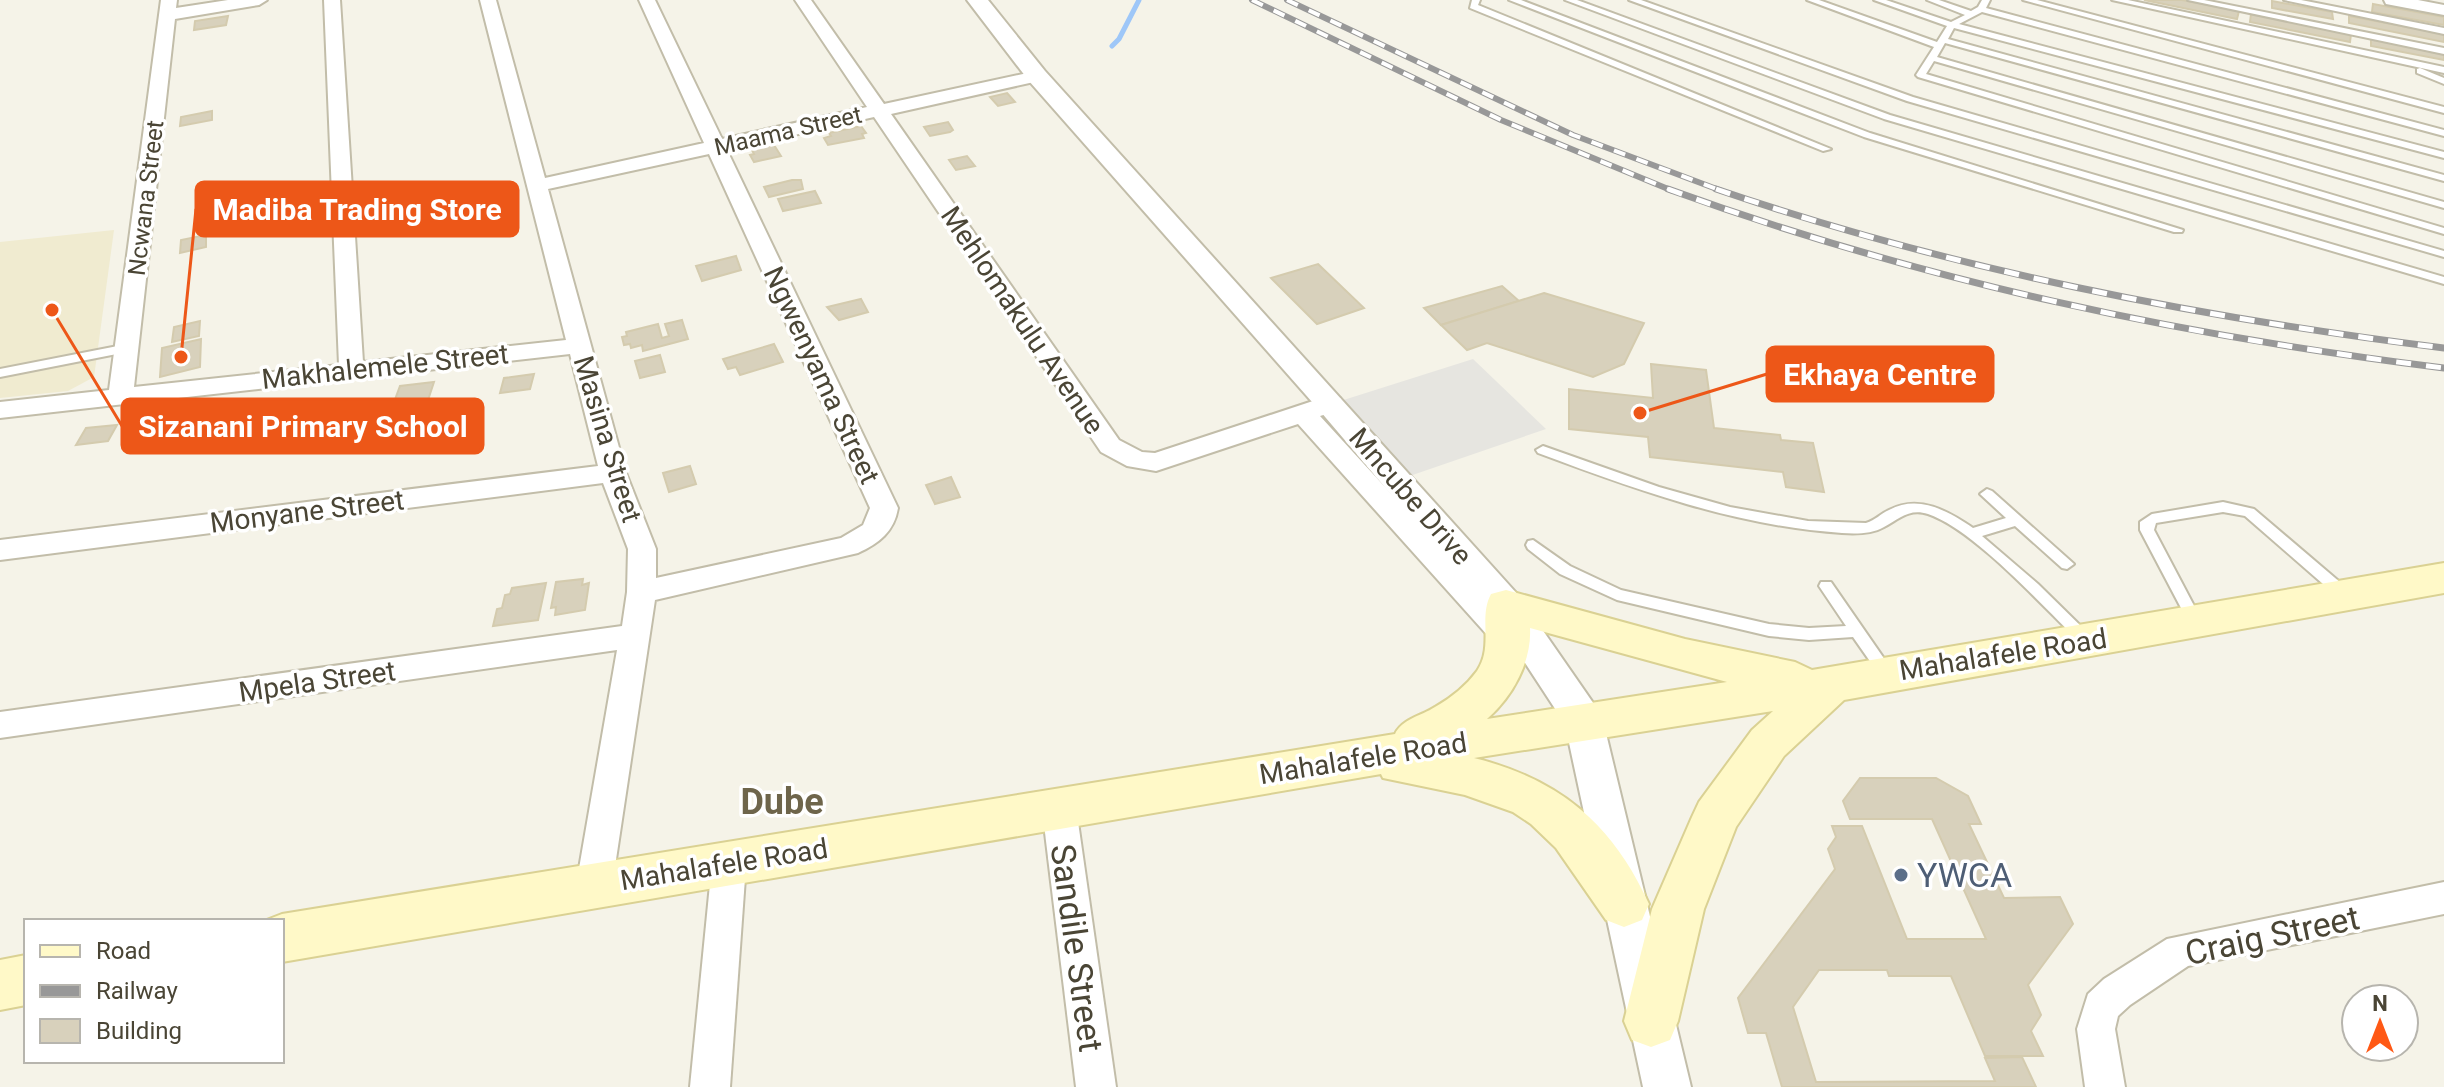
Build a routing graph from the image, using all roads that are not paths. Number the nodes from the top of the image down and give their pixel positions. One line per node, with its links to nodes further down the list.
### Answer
1 (259, 0): 20 (street)
2 (332, 0): 46 (street)
3 (488, 0): 38 (street, Masina Street)
4 (647, 0): 34 (street, Ngwenyama Street)
5 (803, 0): 31 (street, Mehlomakulu Avenue)
6 (977, 0): 29 (street, Mncube Drive)
7 (1476, 0): 35 (lane)
8 (1513, 0): 40 (lane)
9 (1569, 0): 43 (lane)
10 (1633, 0): 42 (lane)
11 (1811, 0): 24 (lane)
12 (1878, 0): 22 (lane)
13 (1931, 0): 19 (lane)
14 (2027, 0): 32 (lane)
15 (2116, 0): 27 (lane)
16 (2192, 0): 25 (lane)
17 (2288, 0): 23 (lane)
18 (2392, 0): 21 (street)
19 (1979, 7): 22 (lane); 33 (lane)
20 (168, 8): 45 (street, Ncwana Street)
21 (2444, 10)
22 (1952, 25): 24 (lane); 36 (lane)
23 (2444, 31)
24 (1941, 43): 26 (lane); 37 (lane)
25 (2444, 51)
26 (1932, 58): 39 (lane); 41 (lane)
27 (2391, 59): 28 (lane); 30 (lane)
28 (2444, 70)
29 (1037, 76): 31 (street, Maama Street); 49 (street, Mncube Drive)
30 (2444, 81)
31 (880, 110): 34 (street, Maama Street); 51 (street, Mehlomakulu Avenue)
32 (2444, 110)
33 (2444, 133)
34 (716, 147): 38 (street, Maama Street); 62 (street, Ngwenyama Street)
35 (1826, 149)
36 (2444, 155)
37 (2444, 178)
38 (539, 185): 44 (street, Masina Street)
39 (2444, 205)
40 (2178, 230)
41 (2444, 231)
42 (2444, 254)
43 (2444, 281)
44 (580, 346): 46 (street, Makhalemele Street); 53 (street, Masina Street)
45 (128, 348): 47 (lane); 48 (street, Ncwana Street)
46 (351, 369): 48 (street, Makhalemele Street)
47 (0, 373)
48 (121, 396): 50 (street, Makhalemele Street)
49 (1331, 404): 51 (street, Mehlomakulu Avenue); 65 (street, Mncube Drive)
50 (0, 410)
51 (1303, 413): 65 (street)
52 (1543, 450): 56 (lane)
53 (613, 473): 58 (street, Monyane Street); 62 (street, Masina Street)
54 (1987, 494): 55 (lane)
55 (2017, 520): 56 (lane); 59 (lane)
56 (1971, 534): 68 (lane)
57 (1533, 545): 66 (lane)
58 (0, 550)
59 (2067, 564)
60 (2441, 582): 63 (main road, Mahalafele Road)
61 (1826, 586): 66 (lane)
62 (642, 592): 67 (street, Masina Street)
63 (2346, 595): 64 (main road, Mahalafele Road); 64 (lane)
64 (2195, 621): 68 (main road, Mahalafele Road)
65 (1507, 622): 70 (main road); 71 (street, Mncube Drive); 73 (main road)
66 (1856, 631): 69 (lane)
67 (634, 636): 72 (street, Mpela Street); 76 (street, Masina Street)
68 (2088, 640): 69 (main road, Mahalafele Road)
69 (1886, 673): 70 (main road, Mahalafele Road)
70 (1831, 685): 71 (main road, Mahalafele Road); 82 (main road)
71 (1584, 721): 73 (main road, Mahalafele Road); 78 (street, Mncube Drive)
72 (0, 725)
73 (1362, 758): 74 (main road, Mahalafele Road); 78 (main road)
74 (1059, 808): 75 (main road, Mahalafele Road); 84 (street, Sandile Street)
75 (729, 864): 76 (main road, Mahalafele Road); 83 (street)
76 (594, 886): 79 (main road, Mahalafele Road)
77 (2444, 898): 86 (street, Craig Street)
78 (1624, 904): 82 (street, Mncube Drive)
79 (284, 938)
80 (24, 980): 81 (main road)
81 (0, 985)
82 (1651, 1021): 85 (street, Mncube Drive)
83 (710, 1087)
84 (1096, 1087)
85 (1667, 1087)
86 (2105, 1087)

